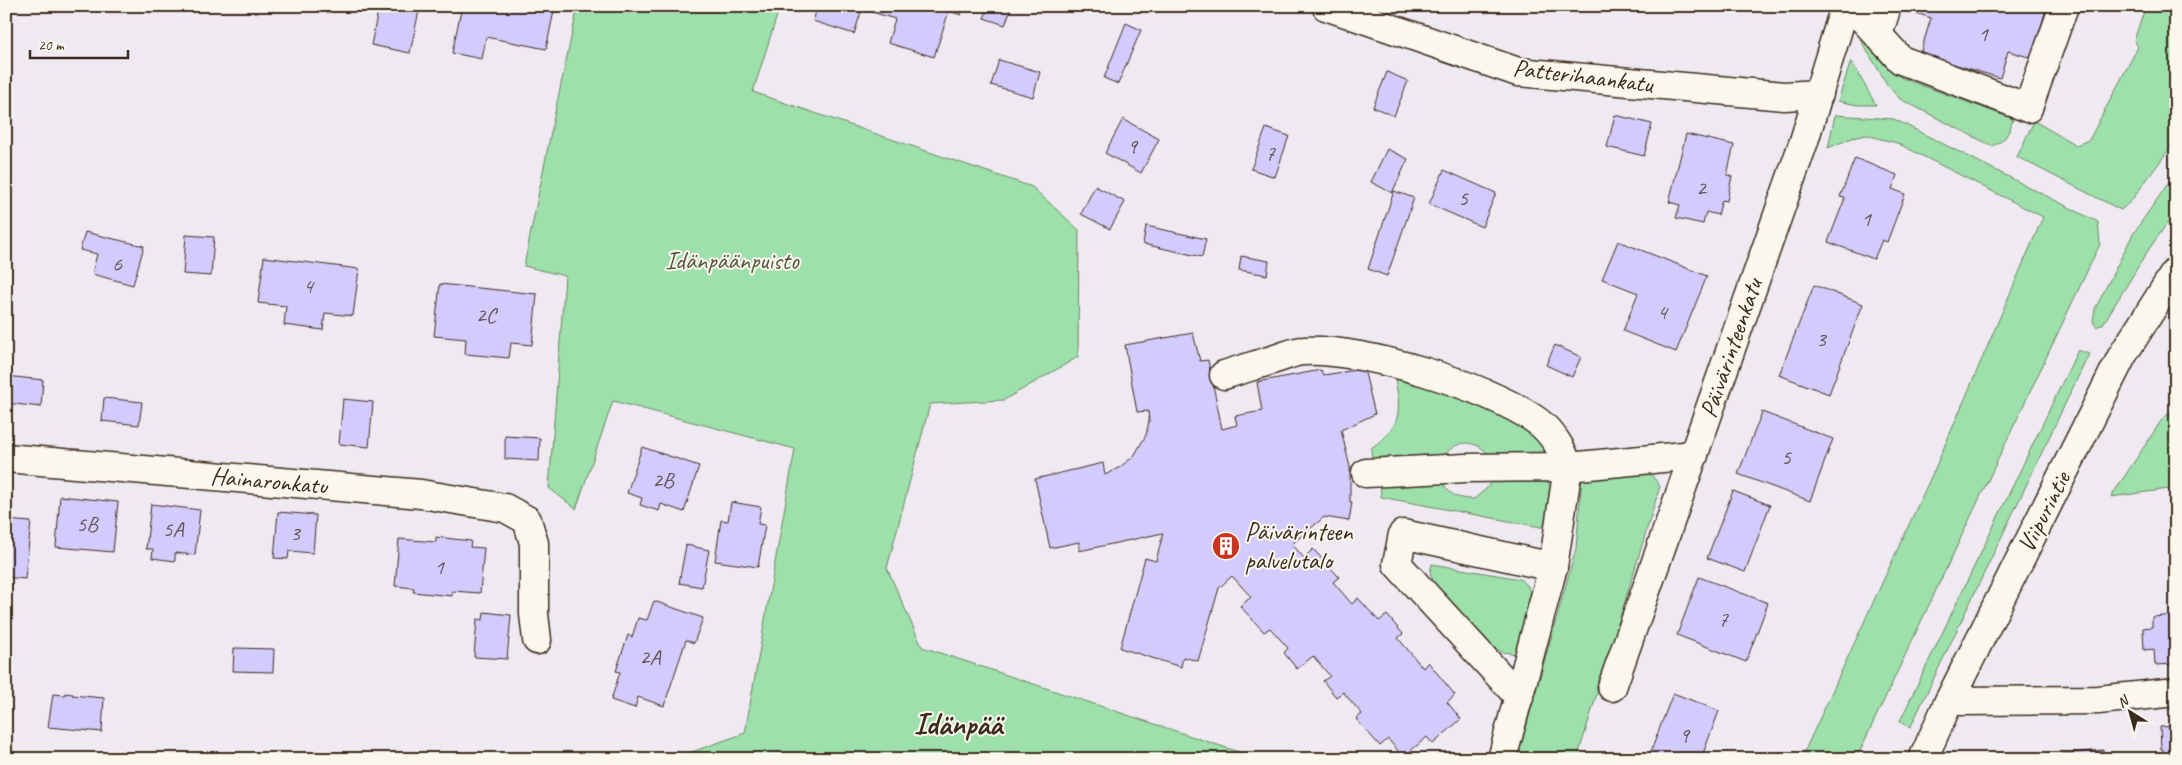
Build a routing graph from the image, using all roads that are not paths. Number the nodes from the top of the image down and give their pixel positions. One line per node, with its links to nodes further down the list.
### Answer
1 (1326, 6): 7 (street, Patterihaankatu)
2 (1845, 6): 7 (street, Päivärinteenkatu)
3 (1851, 6): 6 (street)
4 (1888, 6): 6 (street)
5 (2064, 6): 6 (street)
6 (1878, 35)
7 (1819, 94): 10 (street, Päivärinteenkatu)
8 (2176, 271): 19 (street, Viipurintie)
9 (1224, 375): 12 (street)
10 (1694, 455): 12 (street); 16 (street, Päivärinteenkatu)
11 (6, 458): 15 (street, Hainaronkatu)
12 (1568, 467): 13 (street); 14 (street)
13 (1366, 473)
14 (1553, 567): 18 (street); 18 (street)
15 (537, 640)
16 (1612, 687)
17 (2176, 692): 19 (street)
18 (1519, 697): 20 (street)
19 (1949, 701): 21 (street, Viipurintie)
20 (1502, 759)
21 (1923, 759)

